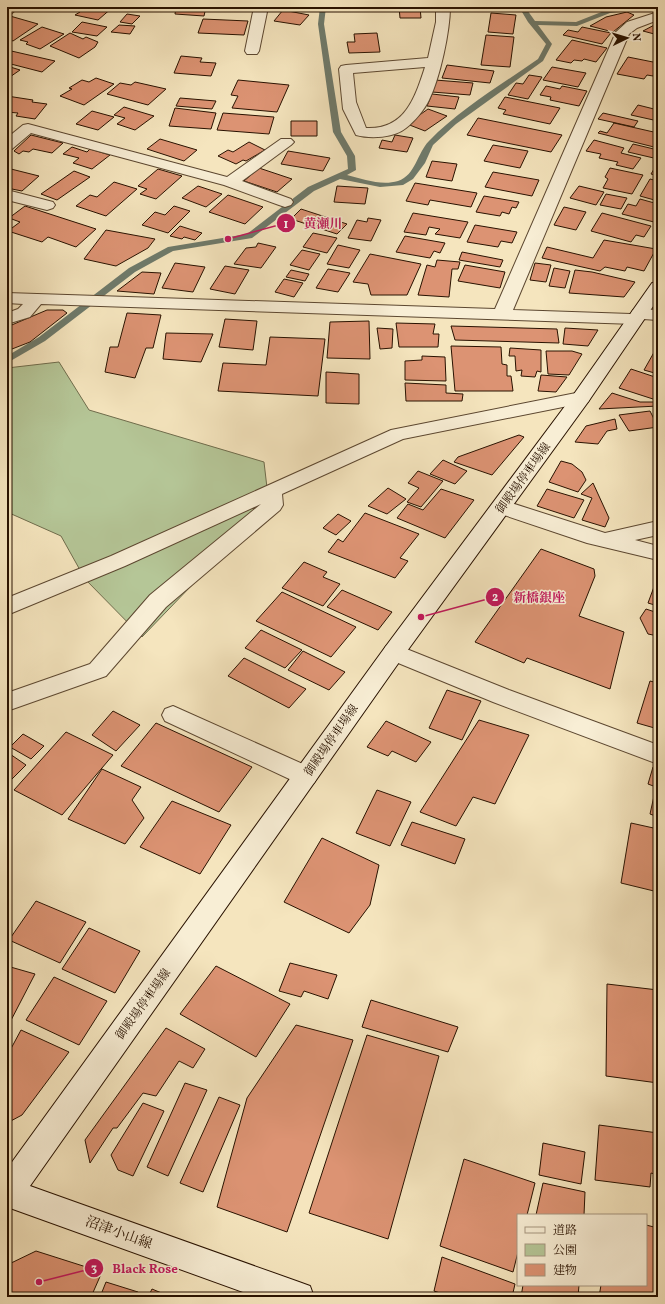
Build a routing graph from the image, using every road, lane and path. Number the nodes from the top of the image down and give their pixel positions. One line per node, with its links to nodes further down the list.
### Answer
1 (12, 7): 4 (street)
2 (261, 7): 6 (street)
3 (443, 7): 7 (street)
4 (7, 10)
5 (658, 16): 17 (street)
6 (252, 51)
7 (434, 62): 7 (street)
8 (286, 142): 10 (street)
9 (7, 146): 10 (street)
10 (230, 182): 12 (street)
11 (7, 195): 13 (street)
12 (285, 202)
13 (47, 205)
14 (658, 287): 18 (street, 御殿場停車場線)
15 (7, 298): 16 (street)
16 (36, 299): 17 (street); 19 (street)
17 (502, 314): 18 (street)
18 (644, 316): 20 (street, 御殿場停車場線)
19 (7, 319)
20 (581, 398): 21 (street); 22 (street, 御殿場停車場線)
21 (272, 491): 26 (street); 28 (street)
22 (502, 507): 24 (street); 27 (street, 御殿場停車場線)
23 (658, 528): 24 (street)
24 (604, 540): 25 (street)
25 (658, 553)
26 (7, 607)
27 (394, 652): 30 (street); 31 (street, 御殿場停車場線)
28 (7, 702)
29 (173, 715): 31 (street)
30 (658, 755)
31 (306, 776): 32 (street, 御殿場停車場線)
32 (7, 1193): 33 (street, 沼津小山線)
33 (290, 1296)

